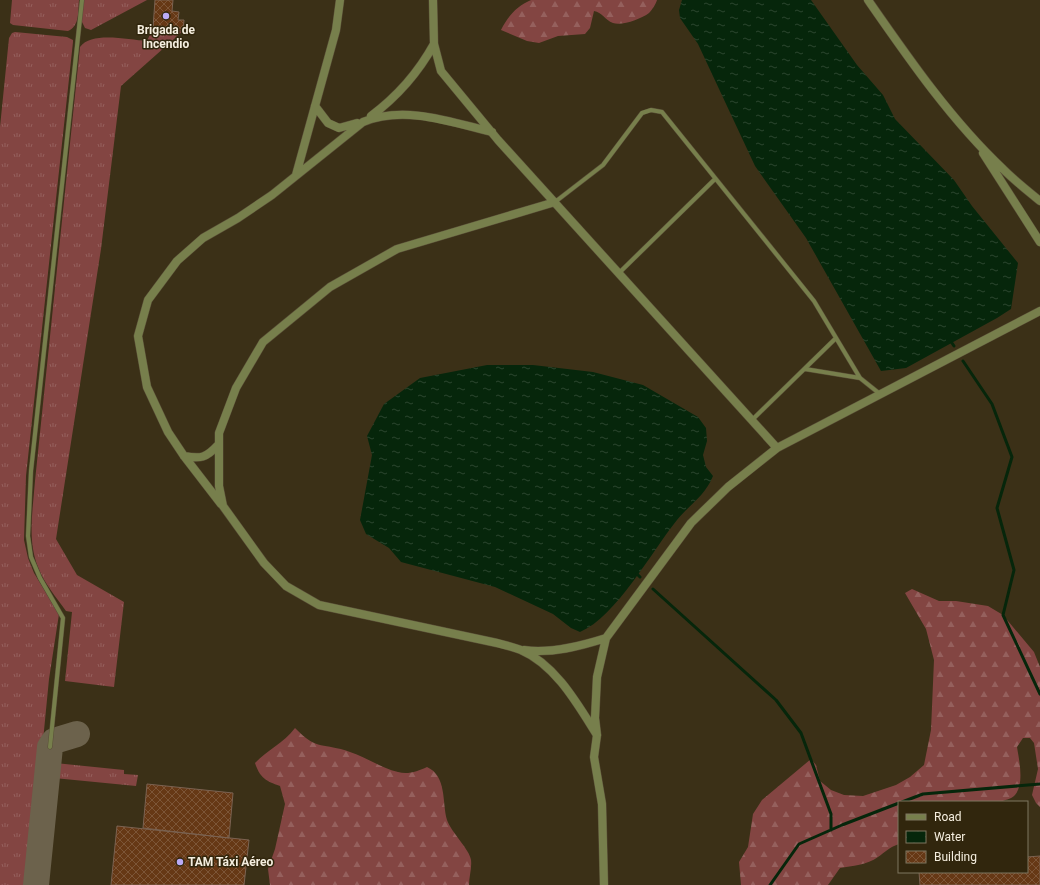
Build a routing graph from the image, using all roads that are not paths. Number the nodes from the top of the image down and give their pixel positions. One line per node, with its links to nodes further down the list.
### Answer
1 (82, 0): 29 (lane)
2 (340, 0): 6 (street)
3 (432, 0): 5 (street)
4 (868, 0): 9 (street)
5 (434, 44): 7 (street); 8 (street)
6 (315, 106): 7 (street); 10 (street)
7 (363, 122): 8 (street); 10 (street)
8 (492, 132): 13 (street)
9 (969, 132): 12 (street); 14 (street)
10 (296, 176): 24 (street)
11 (715, 179): 13 (lane); 15 (lane); 17 (lane)
12 (1040, 201)
13 (555, 202): 15 (street); 22 (street)
14 (1040, 242)
15 (619, 273): 21 (street)
16 (1040, 310): 20 (street)
17 (835, 339): 18 (lane); 19 (lane)
18 (805, 369): 19 (lane); 21 (lane)
19 (860, 378): 20 (lane)
20 (880, 394): 23 (street)
21 (752, 420): 23 (street)
22 (218, 445): 24 (street); 25 (street)
23 (777, 448): 26 (street)
24 (184, 456): 25 (street)
25 (223, 506): 27 (street)
26 (606, 638): 27 (street); 28 (street)
27 (521, 650): 28 (street)
28 (597, 735): 30 (street)
29 (50, 747)
30 (604, 885)

